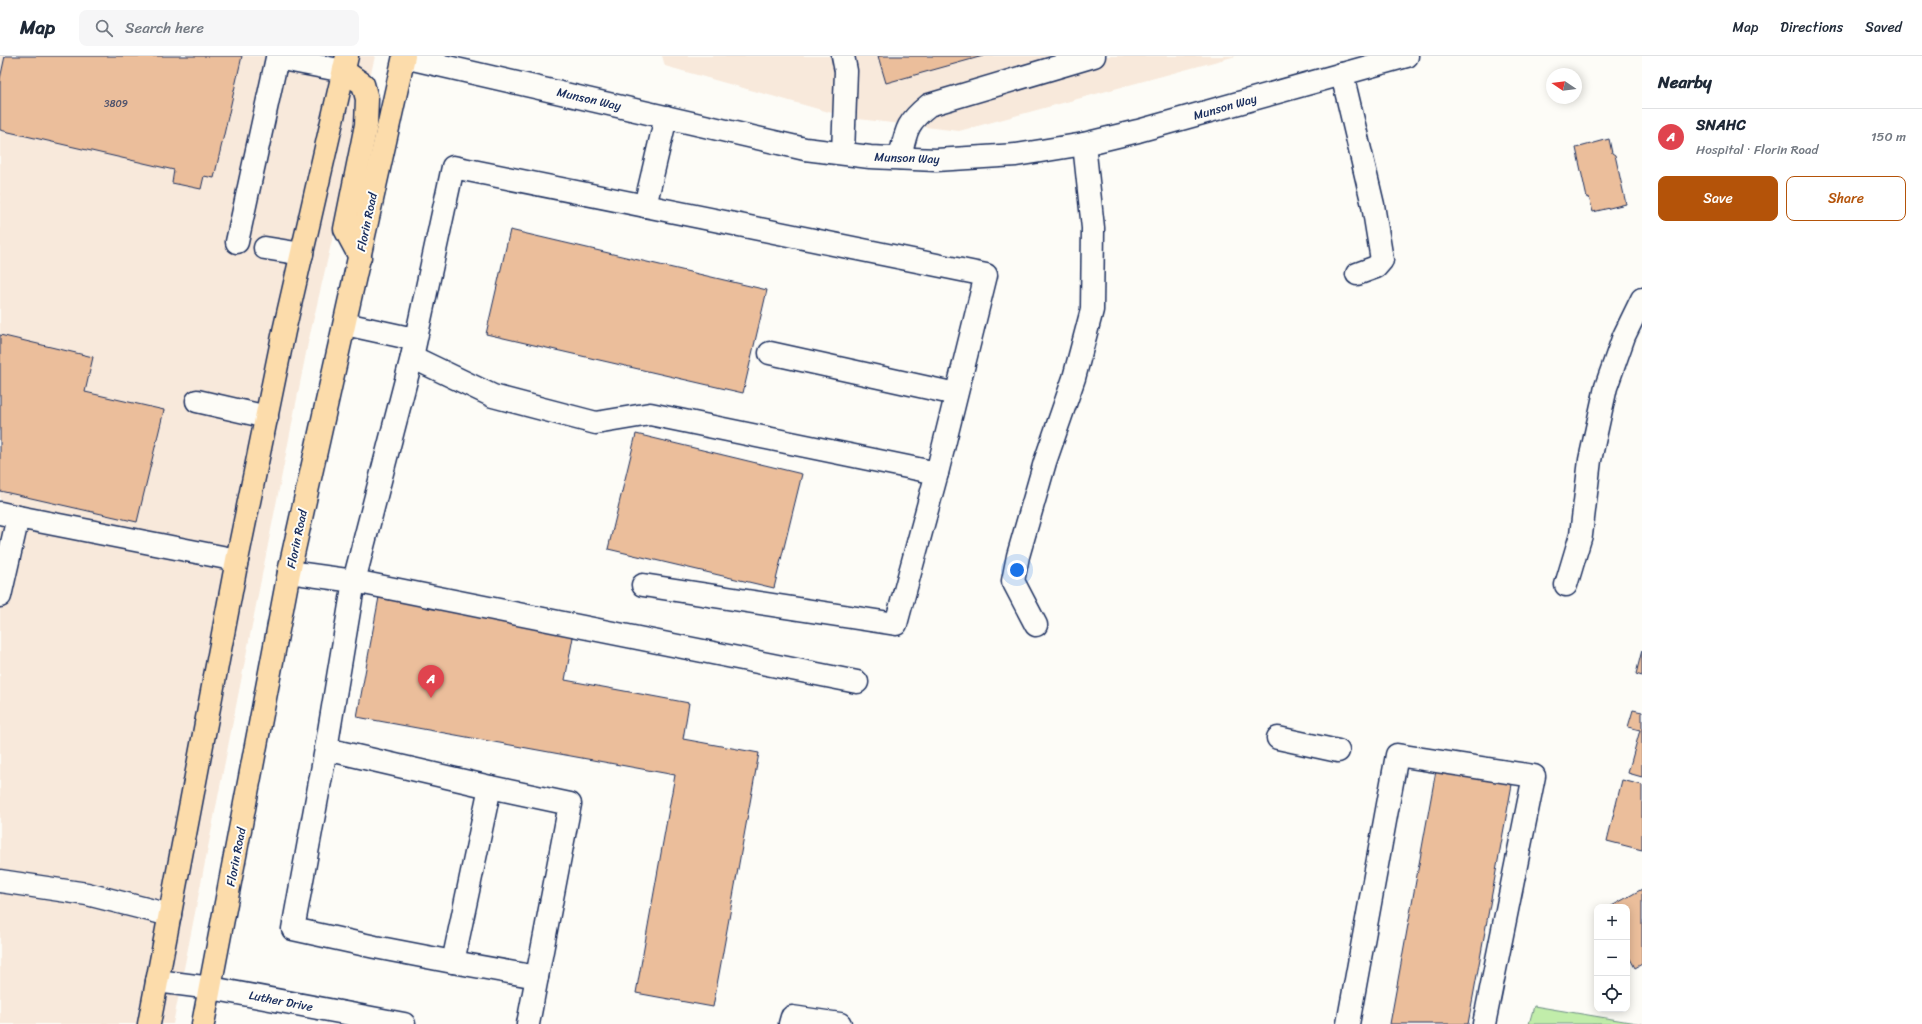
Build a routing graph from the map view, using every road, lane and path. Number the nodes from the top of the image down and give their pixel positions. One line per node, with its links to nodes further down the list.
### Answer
1 (404, 56): 7 (street, Munson Way); 15 (main road, Florin Road)
2 (843, 56): 9 (street)
3 (1094, 56): 10 (street)
4 (1407, 56): 6 (street, Munson Way)
5 (345, 63): 12 (street); 14 (main road); 15 (main road)
6 (1342, 74): 8 (street, Munson Way); 16 (street)
7 (666, 117): 9 (street, Munson Way); 11 (street)
8 (1084, 144): 10 (street, Munson Way); 32 (street)
9 (843, 153): 10 (street, Munson Way)
10 (900, 158)
11 (645, 206): 19 (street); 21 (street)
12 (237, 242)
13 (265, 248): 14 (street)
14 (302, 254): 23 (main road)
15 (360, 257): 18 (main road, Florin Road)
16 (1357, 274)
17 (1642, 299): 30 (street)
18 (345, 324): 19 (street); 27 (main road, Florin Road)
19 (413, 348): 24 (street); 28 (street)
20 (770, 353): 21 (street)
21 (956, 394): 24 (street)
22 (197, 401): 23 (street)
23 (267, 417): 26 (main road)
24 (937, 473): 29 (street)
25 (9, 515): 26 (street); 31 (street)
26 (237, 560): 39 (main road)
27 (289, 572): 28 (street); 43 (main road, Florin Road)
28 (354, 581): 33 (street); 35 (street)
29 (643, 585)
30 (1566, 585)
31 (0, 596)
32 (1036, 625)
33 (857, 682)
34 (1278, 738): 36 (street)
35 (326, 749): 37 (street); 40 (street)
36 (1338, 751)
37 (490, 787): 40 (street); 41 (street)
38 (0, 881): 39 (street)
39 (170, 915): 42 (main road)
40 (453, 962): 41 (street)
41 (537, 977): 48 (street)
42 (157, 981): 43 (street, Luther Drive); 45 (main road)
43 (211, 988): 44 (street, Luther Drive); 46 (main road, Florin Road)
44 (332, 1018): 47 (street, Luther Drive)
45 (149, 1024)
46 (204, 1024)
47 (404, 1024)
48 (528, 1024)
49 (790, 1024): 50 (street)
50 (840, 1024)
51 (1348, 1024): 52 (street)
52 (1484, 1024)

